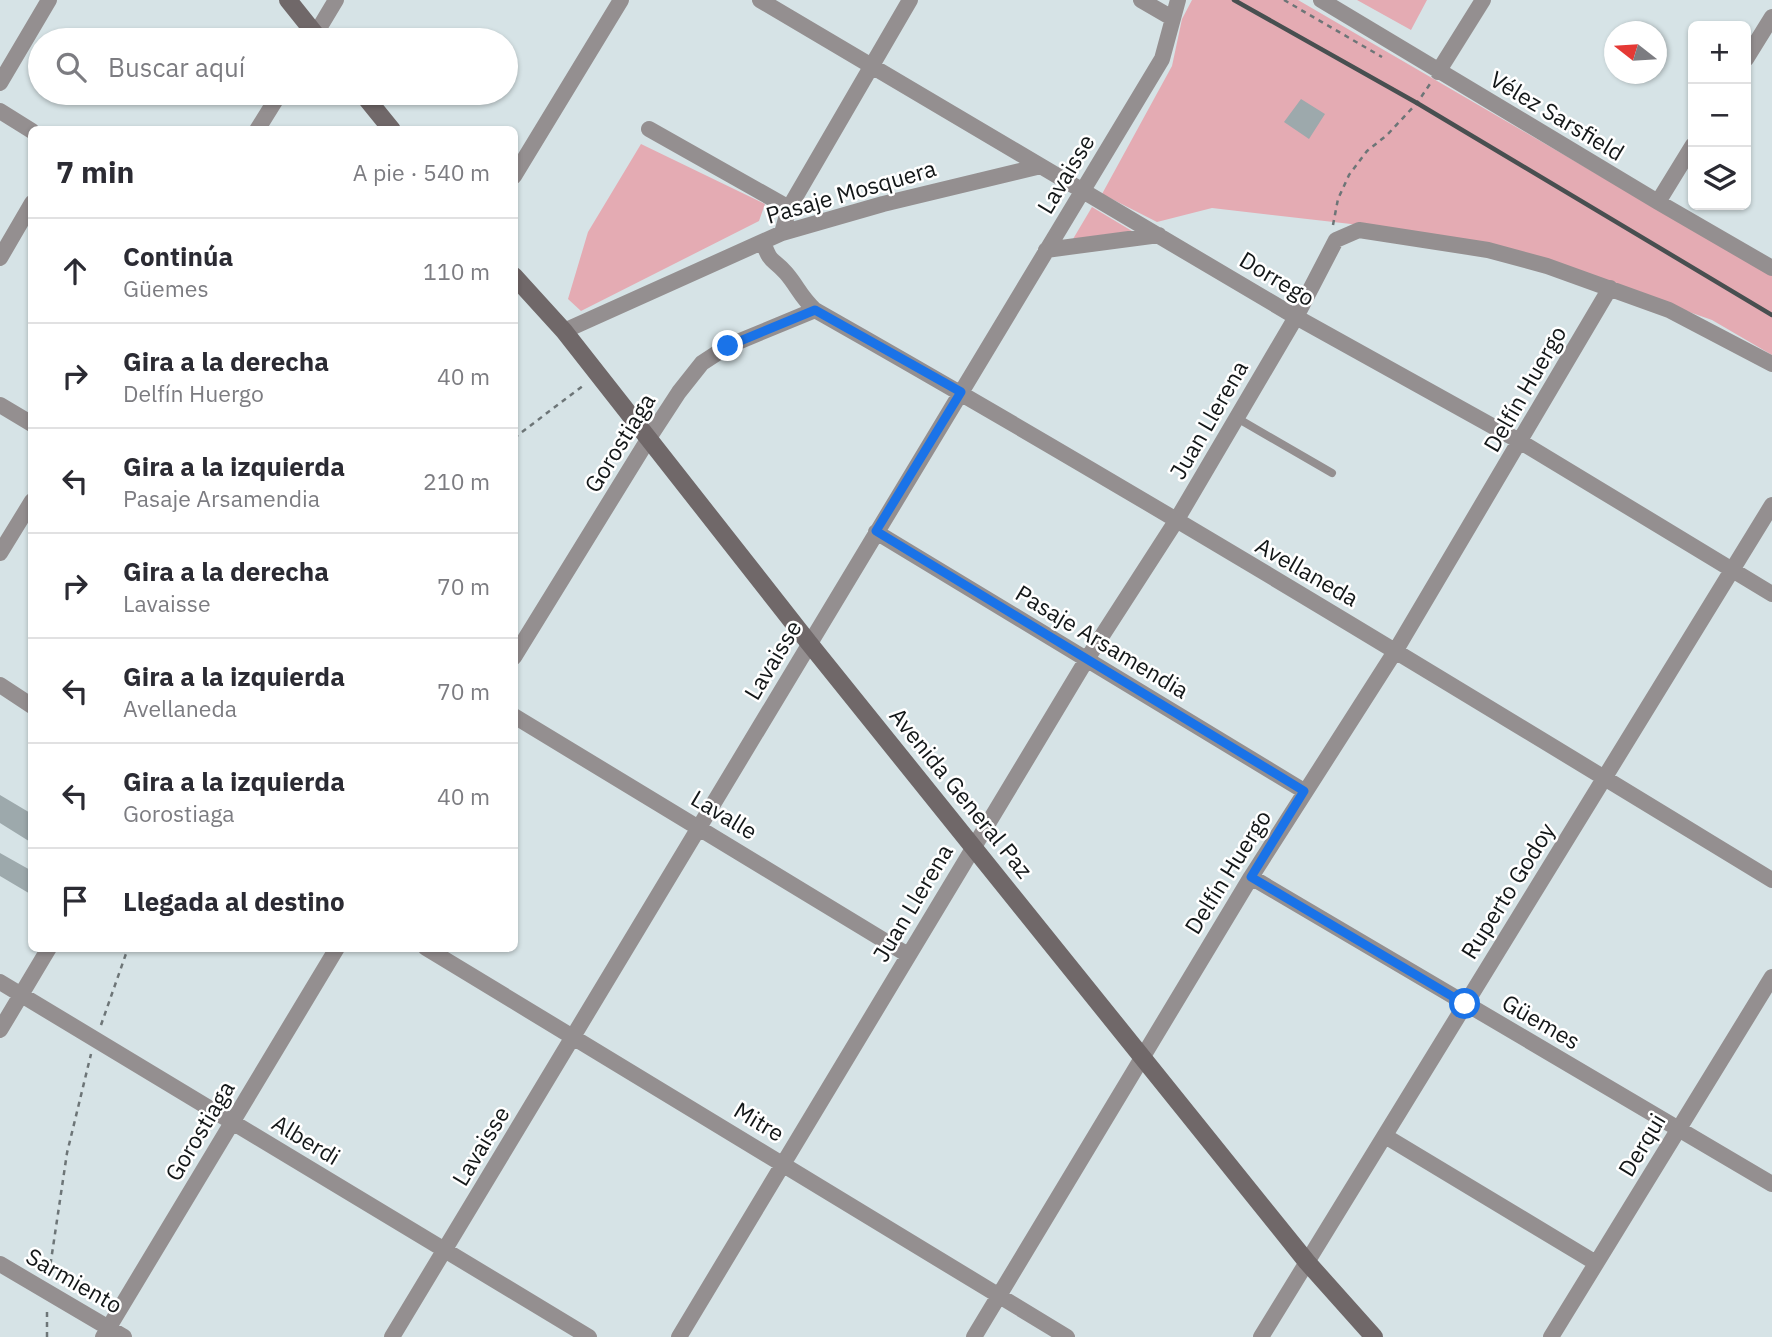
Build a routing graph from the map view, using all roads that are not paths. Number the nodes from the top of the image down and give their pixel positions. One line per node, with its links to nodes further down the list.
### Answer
1 (49, 0): 13 (street)
2 (288, 0): 14 (main road)
3 (336, 0): 15 (street)
4 (621, 0): 30 (street)
5 (760, 0): 18 (street, Dorrego)
6 (909, 0): 18 (street)
7 (1141, 0): 12 (street)
8 (1178, 0): 12 (street, Lavaisse)
9 (1321, 0): 19 (street, Vélez Sarsfield)
10 (1483, 0): 19 (street)
11 (1772, 17): 17 (street)
12 (1172, 18): 31 (street, Lavaisse)
13 (32, 28)
14 (309, 28)
15 (321, 28)
16 (28, 36): 20 (street)
17 (1751, 51)
18 (871, 66): 29 (street, Dorrego); 33 (street)
19 (1438, 72): 32 (street, Vélez Sarsfield)
20 (0, 83)
21 (273, 105): 24 (street)
22 (372, 105): 25 (main road)
23 (0, 111): 26 (street)
24 (259, 126)
25 (389, 126)
26 (28, 128)
27 (649, 129): 33 (street)
28 (1692, 147): 32 (street)
29 (1041, 166): 31 (street, Dorrego); 35 (street, Pasaje Mosquera)
30 (518, 169)
31 (1083, 190): 36 (street, Dorrego); 38 (street, Lavaisse)
32 (1658, 202): 40 (street, Vélez Sarsfield)
33 (789, 208): 35 (street)
34 (28, 210): 39 (street)
35 (782, 233): 37 (street, Pasaje Mosquera)
36 (1159, 235): 38 (street); 44 (street, Dorrego)
37 (763, 242): 43 (street); 45 (street, Pasaje Mosquera)
38 (1046, 250): 47 (street, Lavaisse)
39 (0, 258)
40 (1772, 268)
41 (518, 280): 45 (main road, Avenida General Paz)
42 (1610, 288): 44 (street, Juan Llerena); 46 (street); 52 (street, Delfín Huergo)
43 (815, 310): 47 (street, Avellaneda); 51 (street, Gorostiaga)
44 (1296, 317): 49 (street, Juan Llerena); 52 (street, Dorrego)
45 (564, 331): 51 (main road, Avenida General Paz)
46 (1772, 364)
47 (961, 392): 56 (street, Avellaneda); 57 (street, Lavaisse)
48 (0, 405): 50 (street)
49 (1237, 418): 53 (lane); 56 (street, Juan Llerena)
50 (28, 422)
51 (649, 438): 61 (main road, Avenida General Paz); 63 (street, Gorostiaga)
52 (1521, 442): 59 (street, Dorrego); 62 (street, Delfín Huergo)
53 (1332, 473)
54 (1772, 505): 59 (street, Ruperto Godoy)
55 (28, 508): 58 (street)
56 (1176, 521): 62 (street, Avellaneda); 64 (street, Juan Llerena)
57 (876, 531): 61 (street, Lavaisse); 64 (street, Pasaje Arsamendia)
58 (0, 553)
59 (1733, 571): 60 (street, Dorrego); 68 (street, Ruperto Godoy)
60 (1772, 594)
61 (809, 643): 70 (street, Lavaisse); 71 (main road, Avenida General Paz)
62 (1396, 650): 68 (street, Avellaneda); 69 (street, Delfín Huergo)
63 (518, 651)
64 (1087, 659): 69 (street, Pasaje Arsamendia); 71 (street, Juan Llerena)
65 (0, 685): 66 (street)
66 (28, 703)
67 (518, 718): 70 (street, Lavalle)
68 (1605, 778): 73 (street, Avellaneda); 81 (street, Ruperto Godoy)
69 (1304, 791): 72 (street, Delfín Huergo)
70 (698, 826): 77 (street, Lavalle); 83 (street, Lavaisse)
71 (973, 847): 77 (street, Juan Llerena); 84 (main road, Avenida General Paz)
72 (1251, 877): 81 (street, Güemes); 84 (street, Delfín Huergo)
73 (1772, 880)
74 (47, 952): 80 (street)
75 (335, 952): 85 (street, Gorostiaga)
76 (433, 952): 83 (street, Mitre)
77 (908, 956): 88 (street, Juan Llerena)
78 (1772, 977): 86 (street, Derqui)
79 (0, 982): 80 (street, Alberdi)
80 (21, 995): 82 (street); 85 (street, Alberdi)
81 (1465, 1004): 86 (street, Güemes); 87 (street, Ruperto Godoy)
82 (0, 1030)
83 (573, 1036): 88 (street, Mitre); 90 (street, Lavaisse)
84 (1141, 1057): 91 (main road, Avenida General Paz); 94 (street, Delfín Huergo)
85 (232, 1122): 90 (street, Alberdi); 95 (street, Gorostiaga)
86 (1678, 1129): 89 (street, Güemes); 92 (street, Derqui)
87 (1385, 1136): 91 (street, Ruperto Godoy); 92 (street)
88 (783, 1164): 94 (street, Mitre); 99 (street, Juan Llerena)
89 (1772, 1184)
90 (445, 1250): 97 (street, Lavaisse); 98 (street, Alberdi)
91 (1307, 1262): 102 (street, Ruperto Godoy); 103 (main road, Avenida General Paz)
92 (1596, 1263): 104 (street, Derqui)
93 (0, 1265): 95 (street, Sarmiento)
94 (999, 1296): 100 (street, Delfín Huergo); 101 (street, Mitre)
95 (106, 1332): 96 (street, Sarmiento)
96 (124, 1337)
97 (392, 1337)
98 (589, 1337)
99 (679, 1337)
100 (974, 1337)
101 (1067, 1337)
102 (1261, 1337)
103 (1374, 1337)
104 (1552, 1337)

